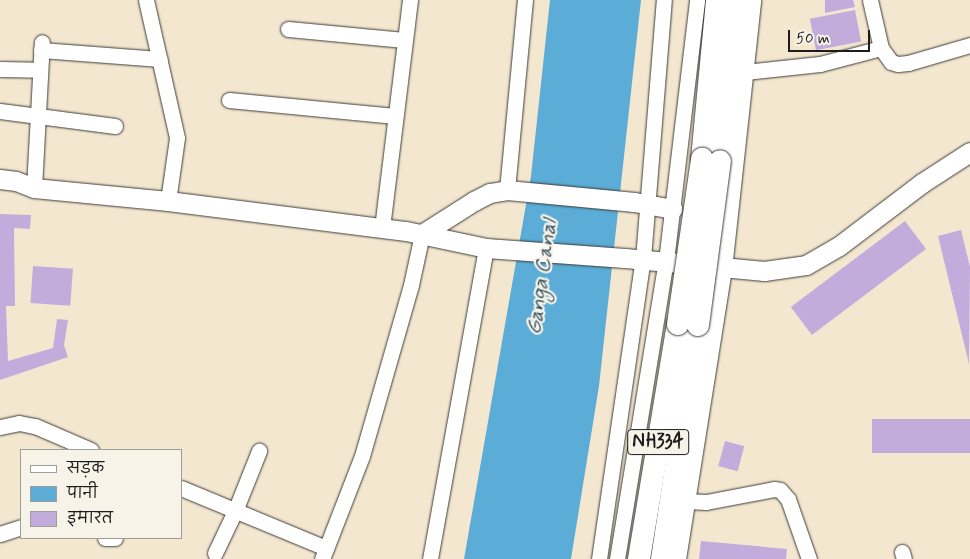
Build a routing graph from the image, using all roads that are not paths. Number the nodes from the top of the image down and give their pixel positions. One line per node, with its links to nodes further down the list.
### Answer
1 (146, 0): 14 (street)
2 (410, 0): 11 (street)
3 (525, 0): 27 (street)
4 (664, 0): 30 (street)
5 (697, 0): 31 (street)
6 (717, 0): 24 (highway, NH334)
7 (738, 0): 24 (highway, NH334)
8 (753, 0): 17 (street)
9 (870, 0): 13 (street)
10 (288, 29): 11 (street)
11 (404, 40): 21 (street)
12 (970, 45): 13 (street)
13 (882, 48): 17 (street)
14 (160, 59): 16 (street); 29 (street)
15 (0, 69): 16 (street)
16 (39, 70): 20 (street)
17 (745, 72): 37 (street)
18 (229, 100): 21 (street)
19 (0, 111): 20 (street)
20 (37, 114): 22 (street); 26 (street)
21 (395, 116): 32 (street)
22 (115, 126)
23 (970, 152): 37 (main road)
24 (711, 160): 38 (highway, NH334, bridge)
25 (0, 179): 26 (main road)
26 (34, 188): 28 (main road); 29 (main road)
27 (512, 190): 30 (main road); 33 (main road)
28 (0, 191)
29 (168, 201): 32 (main road)
30 (641, 204): 31 (main road); 35 (street)
31 (672, 209): 36 (street)
32 (382, 228): 33 (main road)
33 (422, 234): 34 (main road); 48 (street)
34 (486, 248): 35 (main road); 49 (street)
35 (634, 259): 36 (main road); 50 (street)
36 (666, 261): 37 (main road); 51 (street)
37 (724, 269): 43 (street)
38 (688, 325): 52 (highway, NH334); 53 (highway, NH334)
39 (0, 427): 40 (street)
40 (89, 449)
41 (260, 452): 44 (street)
42 (182, 488): 44 (street)
43 (687, 500): 54 (street); 55 (street)
44 (235, 511): 47 (street); 48 (street)
45 (20, 527): 46 (street)
46 (0, 534)
47 (215, 553)
48 (324, 554)
49 (430, 559)
50 (599, 559)
51 (617, 559)
52 (639, 559)
53 (662, 559)
54 (678, 559)
55 (809, 559)

